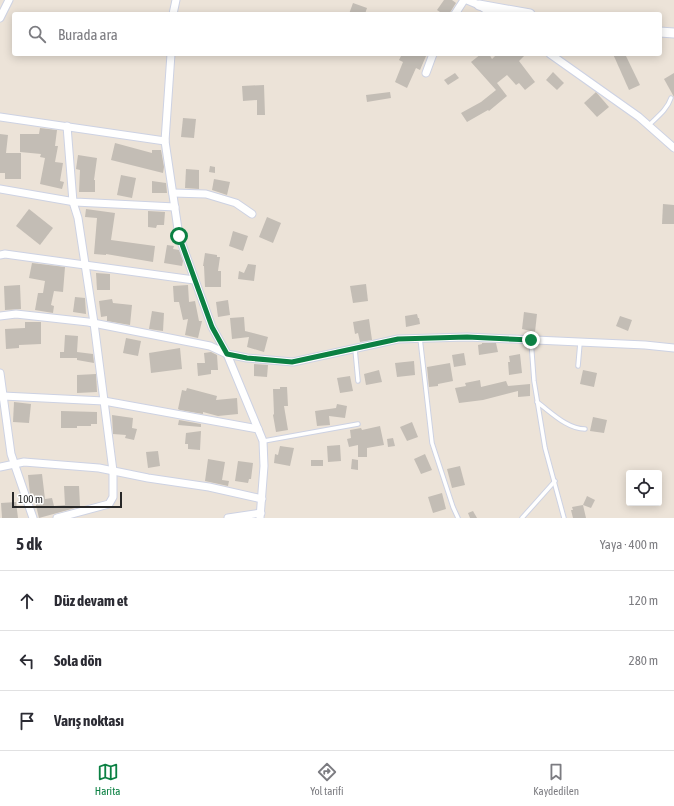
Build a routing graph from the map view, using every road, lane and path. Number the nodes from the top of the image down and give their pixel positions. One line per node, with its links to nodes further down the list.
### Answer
1 (10, 0): 10 (street)
2 (176, 0): 6 (street)
3 (464, 0): 7 (street)
4 (467, 0): 5 (street)
5 (479, 4): 8 (street); 9 (street)
6 (173, 12)
7 (456, 12)
8 (490, 12)
9 (520, 12)
10 (0, 18)
11 (662, 32): 12 (street)
12 (674, 33)
13 (171, 56): 21 (street)
14 (432, 56): 16 (street)
15 (553, 56): 19 (street)
16 (426, 73)
17 (671, 98): 19 (lane)
18 (0, 116): 20 (street)
19 (648, 125): 22 (street)
20 (67, 126): 21 (street); 25 (street)
21 (165, 141): 24 (street)
22 (674, 148)
23 (0, 189): 25 (street)
24 (173, 193): 26 (street); 27 (street)
25 (73, 202): 26 (street); 29 (street)
26 (174, 206): 30 (street)
27 (252, 214)
28 (0, 255): 29 (street)
29 (85, 265): 30 (street); 32 (street)
30 (194, 280): 38 (street)
31 (0, 316): 32 (street)
32 (94, 323): 38 (street); 43 (street)
33 (420, 338): 34 (street); 37 (street); 58 (lane)
34 (531, 340): 35 (street); 44 (lane)
35 (580, 343): 36 (street); 39 (lane)
36 (674, 348)
37 (354, 349): 38 (street); 41 (lane)
38 (227, 354): 46 (street)
39 (578, 366)
40 (0, 374): 42 (street)
41 (358, 381)
42 (2, 397): 43 (street); 49 (street)
43 (104, 401): 46 (street); 51 (street)
44 (537, 402): 47 (lane); 52 (lane)
45 (358, 424): 48 (lane)
46 (258, 429): 48 (street)
47 (585, 429)
48 (262, 441): 53 (street)
49 (15, 463): 50 (street); 51 (street); 55 (street)
50 (0, 467)
51 (113, 471): 53 (street); 56 (street)
52 (555, 481): 59 (lane); 60 (lane)
53 (262, 499): 54 (street)
54 (261, 516): 57 (street)
55 (33, 518)
56 (57, 518)
57 (228, 518)
58 (458, 518)
59 (522, 518)
60 (564, 518)

